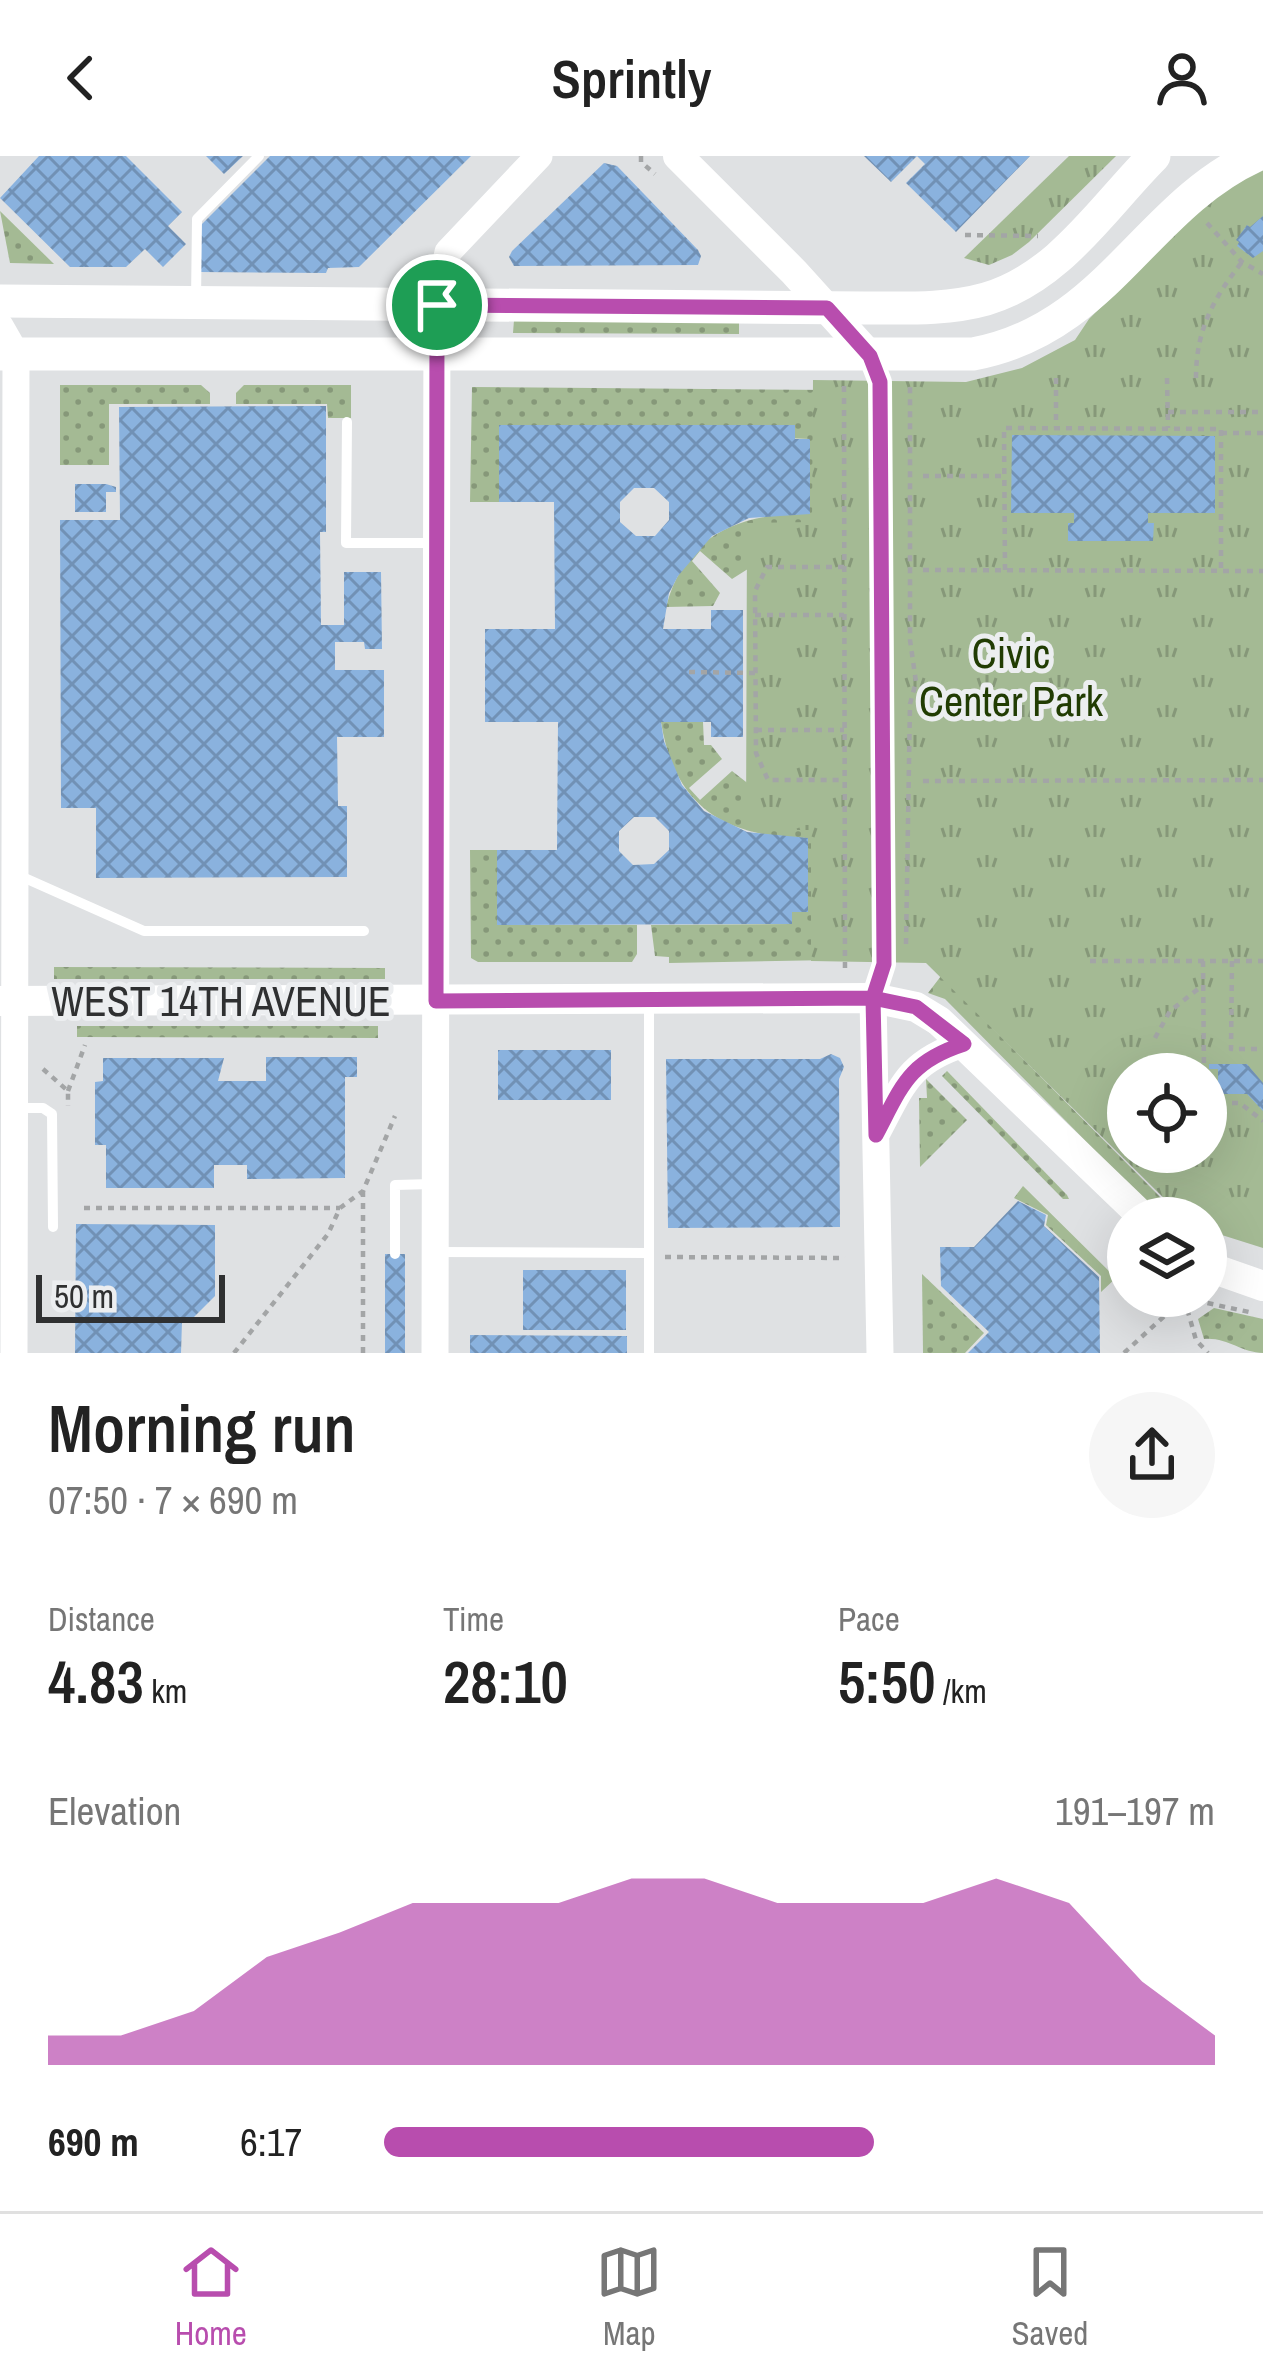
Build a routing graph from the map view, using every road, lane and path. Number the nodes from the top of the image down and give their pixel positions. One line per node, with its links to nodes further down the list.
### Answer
1 (260, 156): 12 (lane)
2 (539, 156): 13 (street)
3 (678, 156): 14 (main road)
4 (1154, 156): 14 (main road)
5 (1255, 156): 17 (main road)
6 (1199, 214): 9 (path)
7 (965, 235): 8 (path)
8 (1046, 238)
9 (1242, 262): 10 (path); 20 (path)
10 (1263, 274)
11 (0, 301): 12 (main road)
12 (196, 304): 13 (main road)
13 (437, 305): 14 (main road); 16 (street)
14 (827, 308): 17 (main road)
15 (5, 345): 16 (main road); 47 (street)
16 (436, 356): 17 (main road); 32 (street)
17 (870, 356): 56 (street)
18 (1056, 378): 26 (path)
19 (1168, 378): 23 (path)
20 (1196, 378)
21 (910, 382): 49 (path)
22 (844, 386): 33 (path)
23 (1168, 412): 24 (path); 27 (path)
24 (1263, 412)
25 (347, 422): 32 (lane)
26 (1056, 428): 27 (path); 31 (path)
27 (1168, 428): 28 (path)
28 (1221, 434): 29 (path); 36 (path)
29 (1263, 434)
30 (923, 476): 31 (path)
31 (1005, 476): 35 (path)
32 (436, 543): 59 (street)
33 (844, 567): 38 (path); 39 (path)
34 (923, 570): 35 (path)
35 (1005, 570): 36 (path)
36 (1221, 571): 37 (path)
37 (1263, 571)
38 (755, 615): 39 (path); 41 (path)
39 (844, 615): 43 (path)
40 (689, 672): 41 (path)
41 (755, 673): 42 (path)
42 (756, 730): 43 (path); 44 (path)
43 (844, 730): 44 (path)
44 (844, 780): 54 (path)
45 (1263, 780): 46 (path)
46 (923, 781)
47 (15, 873): 48 (lane); 58 (street)
48 (364, 931)
49 (904, 948)
50 (1090, 961): 51 (path)
51 (1203, 961): 52 (path); 55 (path)
52 (1232, 961): 53 (path); 63 (path)
53 (1263, 961)
54 (845, 968)
55 (1204, 985): 60 (path); 64 (path)
56 (873, 998): 57 (main road, WEST 14TH AVENUE); 61 (main road, WEST 14TH AVENUE); 70 (street)
57 (649, 1000): 59 (main road, WEST 14TH AVENUE); 80 (lane)
58 (7, 1001): 59 (main road, WEST 14TH AVENUE); 67 (street)
59 (436, 1001): 71 (street)
60 (1155, 1038)
61 (964, 1044): 70 (street); 73 (main road, WEST 14TH AVENUE)
62 (85, 1045): 65 (path)
63 (1263, 1049)
64 (1204, 1053)
65 (68, 1091)
66 (1232, 1103): 69 (path)
67 (14, 1108): 76 (lane); 77 (street)
68 (395, 1116): 72 (path)
69 (1263, 1120)
70 (876, 1135): 93 (street)
71 (435, 1184): 78 (street); 79 (lane)
72 (363, 1190): 75 (path); 90 (path)
73 (1122, 1197)
74 (84, 1208): 75 (path)
75 (340, 1208): 89 (path)
76 (53, 1227)
77 (7, 1235): 88 (street)
78 (435, 1252): 80 (lane); 91 (street)
79 (395, 1255)
80 (649, 1255): 81 (path); 92 (lane)
81 (845, 1258)
82 (1227, 1273): 83 (main road)
83 (1263, 1286)
84 (1227, 1307): 85 (path)
85 (1263, 1314)
86 (1163, 1317): 94 (path)
87 (1189, 1317): 95 (path)
88 (14, 1353)
89 (234, 1353)
90 (363, 1353)
91 (435, 1353)
92 (649, 1353)
93 (880, 1353)
94 (1124, 1353)
95 (1208, 1353)

